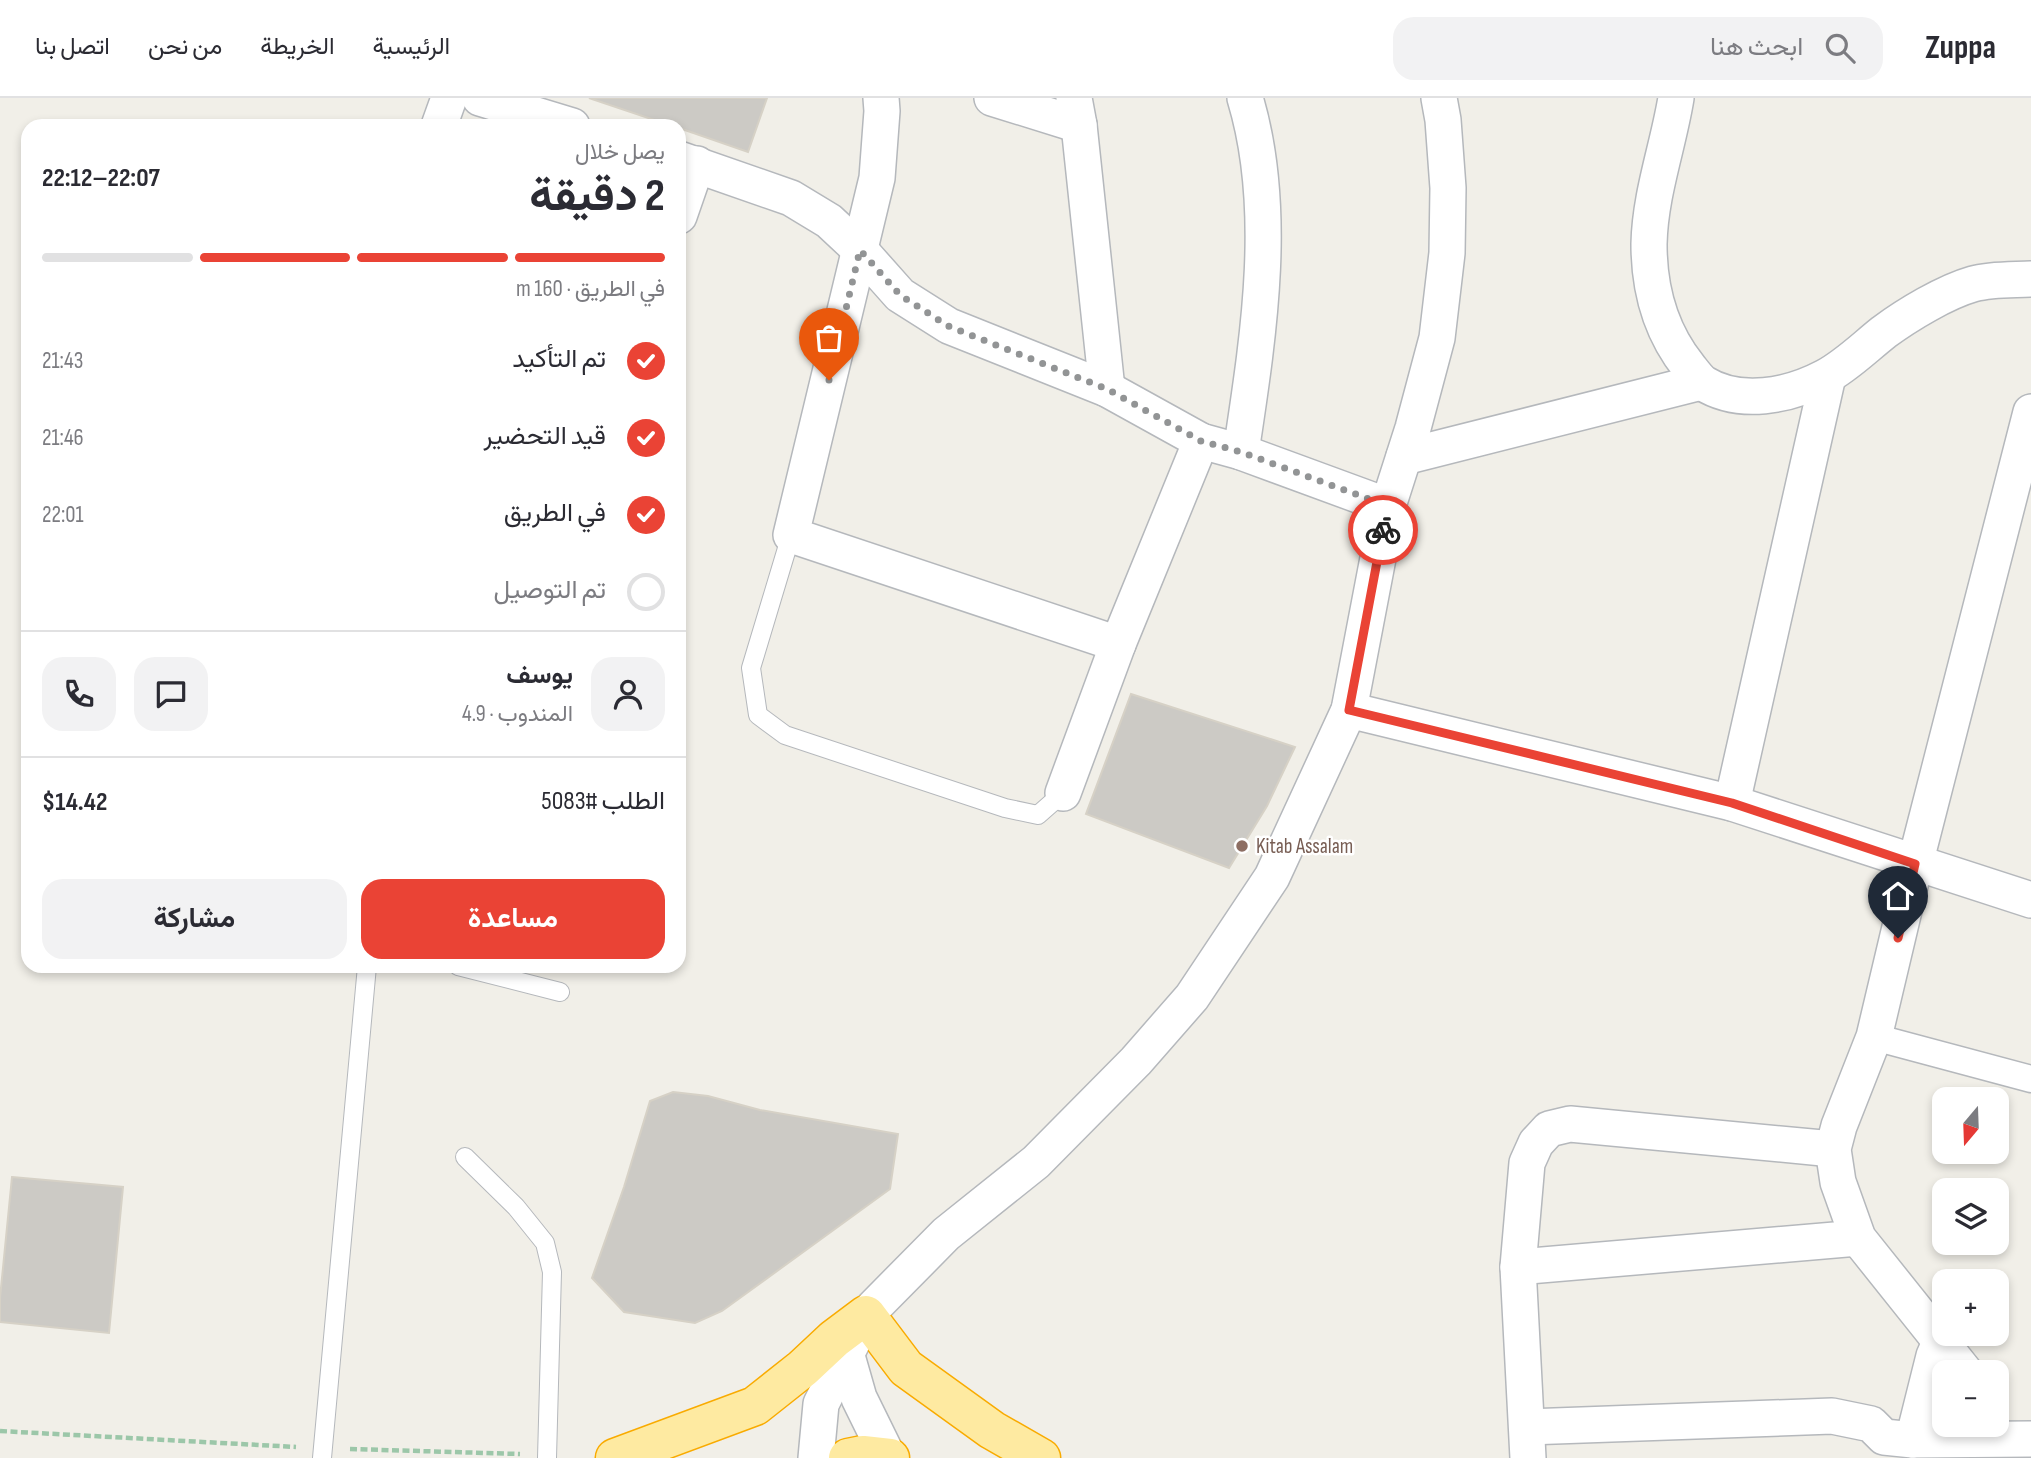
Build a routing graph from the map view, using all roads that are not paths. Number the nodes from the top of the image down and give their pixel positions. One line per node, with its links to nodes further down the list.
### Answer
1 (449, 98): 9 (street)
2 (480, 98): 10 (street)
3 (881, 98): 12 (street)
4 (992, 98): 8 (street)
5 (1245, 98): 19 (street)
6 (1439, 98): 20 (street)
7 (1676, 98): 15 (street)
8 (1077, 112): 16 (street)
9 (442, 119)
10 (549, 119)
11 (688, 161): 12 (street)
12 (860, 250): 16 (street); 22 (street)
13 (2031, 279): 14 (street)
14 (1828, 376): 15 (street); 26 (street)
15 (1701, 382): 20 (street)
16 (1107, 389): 18 (street)
17 (2031, 412): 27 (street)
18 (1201, 441): 19 (street); 23 (street)
19 (1241, 452): 21 (street)
20 (1404, 457): 21 (street)
21 (1388, 506): 24 (street)
22 (791, 535): 23 (street); 25 (lane)
23 (1118, 644): 25 (street)
24 (1349, 710): 26 (street); 38 (street)
25 (1063, 793)
26 (1732, 803): 27 (street)
27 (1915, 864): 28 (street); 32 (street)
28 (2031, 900)
29 (366, 973): 45 (lane)
30 (485, 973): 31 (lane)
31 (560, 992)
32 (1874, 1037): 33 (street); 34 (street)
33 (2031, 1079)
34 (1833, 1149): 36 (street); 37 (street)
35 (465, 1157): 46 (lane)
36 (1858, 1238): 37 (street); 39 (street)
37 (1518, 1267): 43 (street)
38 (866, 1315): 41 (street); 47 (highway); 51 (highway)
39 (1932, 1329)
40 (1938, 1346): 44 (street)
41 (847, 1356): 48 (street); 50 (street)
42 (2015, 1431): 44 (street)
43 (1527, 1443): 44 (street)
44 (1890, 1445)
45 (322, 1453)
46 (547, 1457)
47 (615, 1458)
48 (816, 1458)
49 (848, 1458): 50 (highway)
50 (889, 1458)
51 (1041, 1458)

